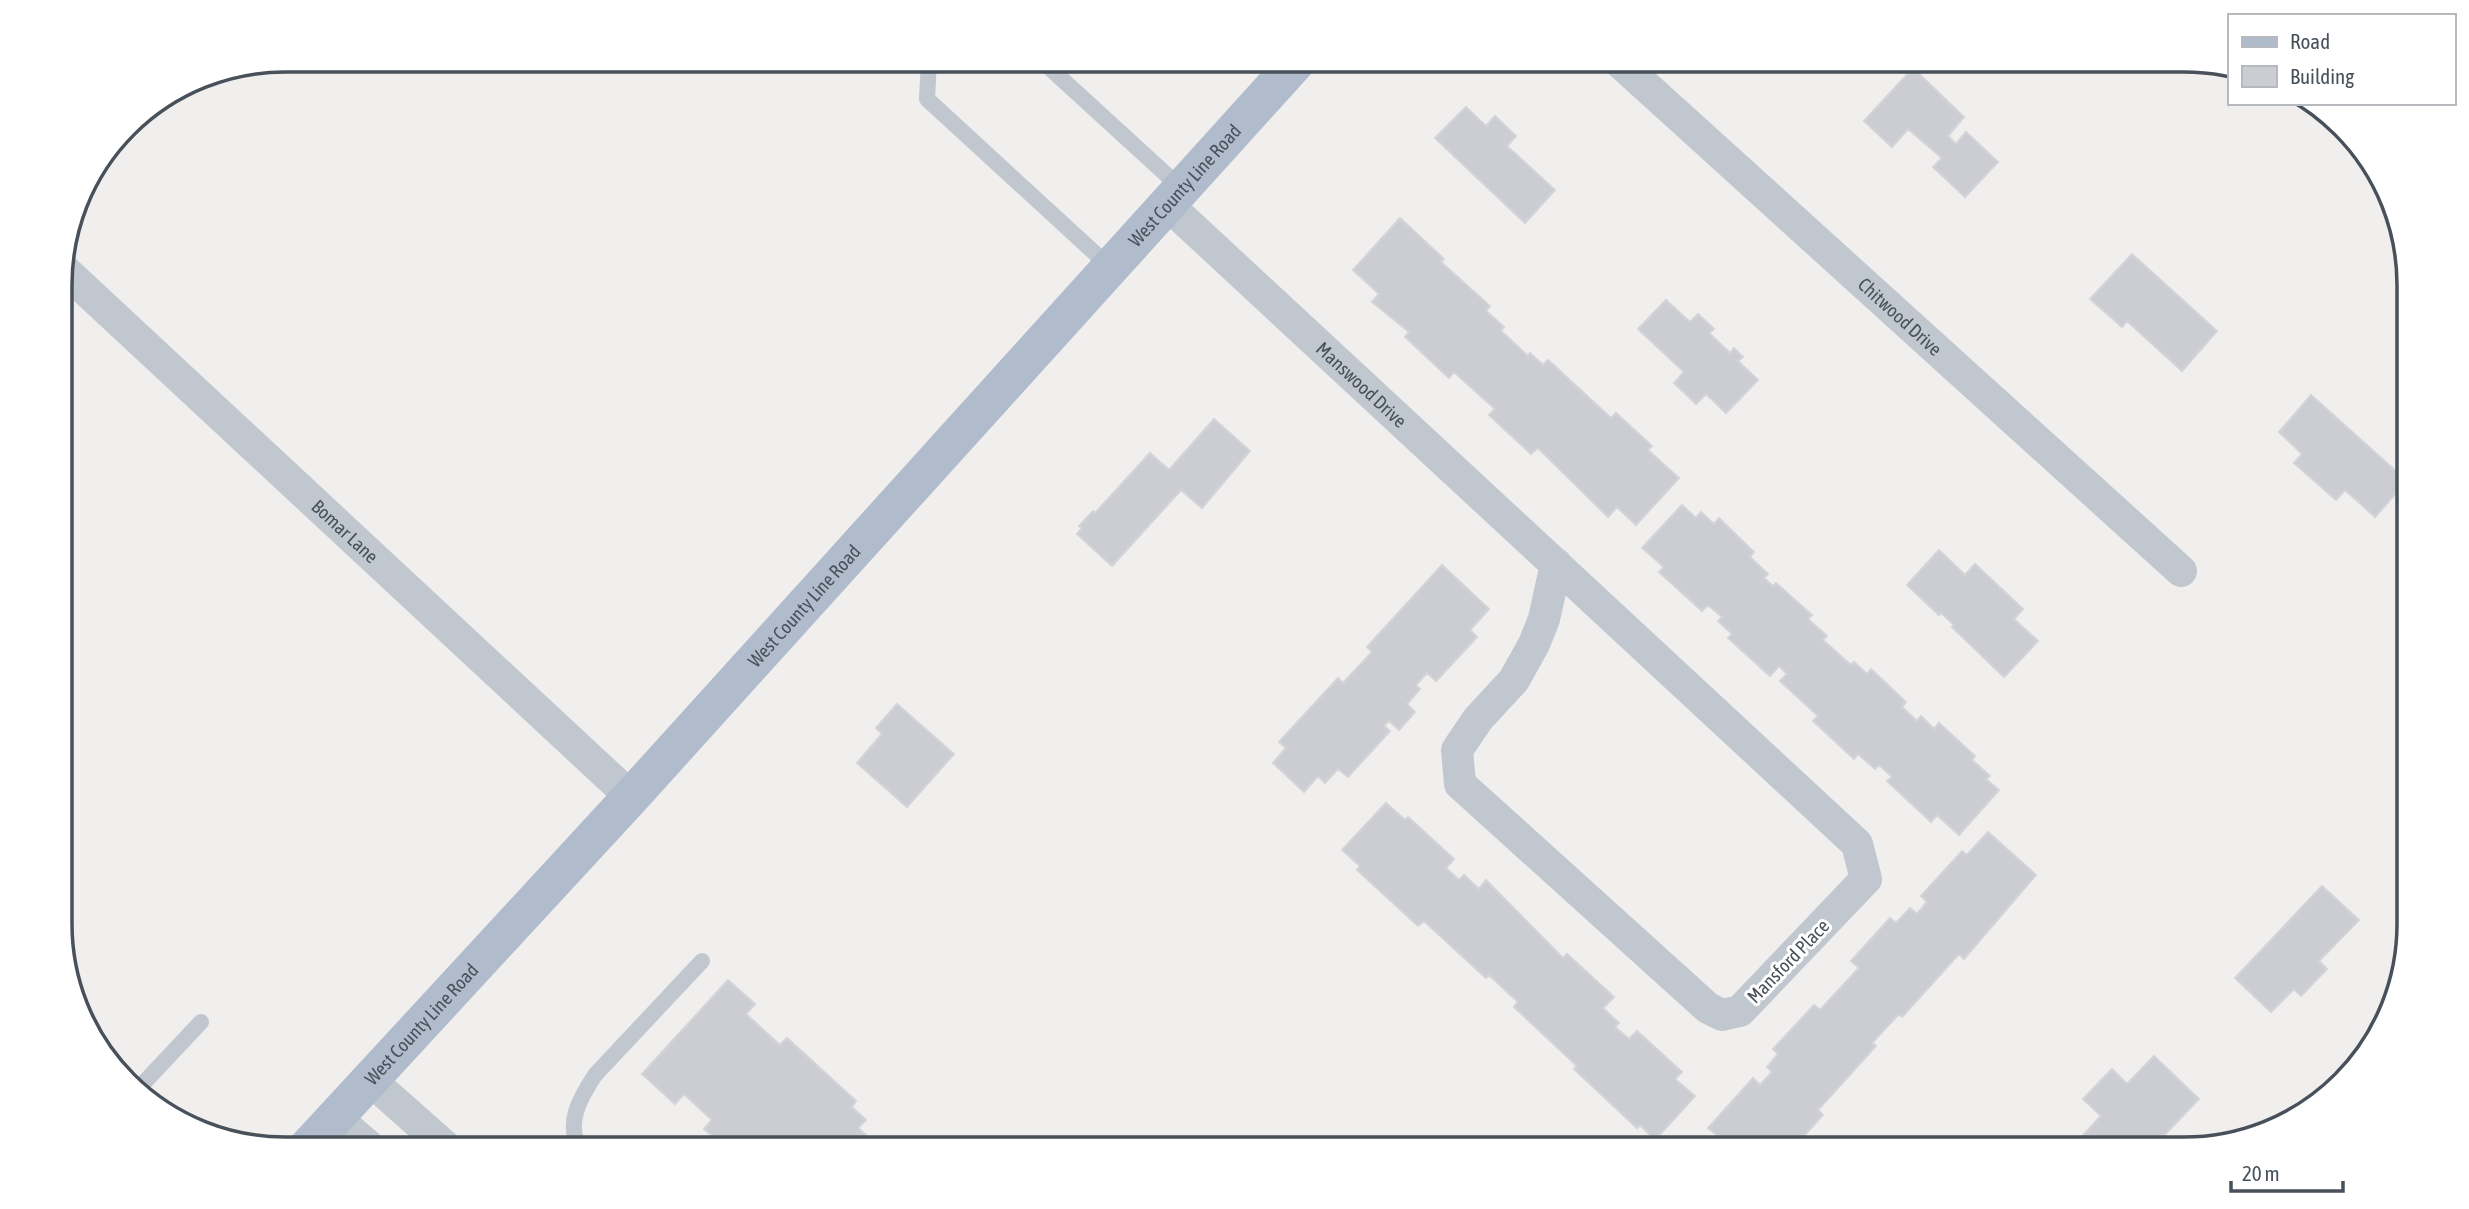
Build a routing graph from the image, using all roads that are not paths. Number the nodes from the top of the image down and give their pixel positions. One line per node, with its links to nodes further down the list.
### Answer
1 (928, 72): 6 (lane)
2 (1053, 72): 5 (lane)
3 (1287, 72): 5 (main road, West County Line Road)
4 (1630, 72): 9 (street, Chitwood Drive)
5 (1175, 197): 6 (main road, West County Line Road); 8 (street, Manswood Drive)
6 (1111, 268): 10 (main road, West County Line Road)
7 (72, 277): 10 (street, Bomar Lane)
8 (1556, 564): 8 (street, Mansford Place)
9 (2181, 571)
10 (631, 797): 13 (main road, West County Line Road)
11 (702, 961): 19 (lane)
12 (201, 1022): 14 (lane)
13 (369, 1079): 15 (main road, West County Line Road); 18 (street)
14 (144, 1083)
15 (335, 1117): 16 (main road, West County Line Road); 17 (street)
16 (317, 1137)
17 (358, 1137)
18 (434, 1137)
19 (576, 1137)

